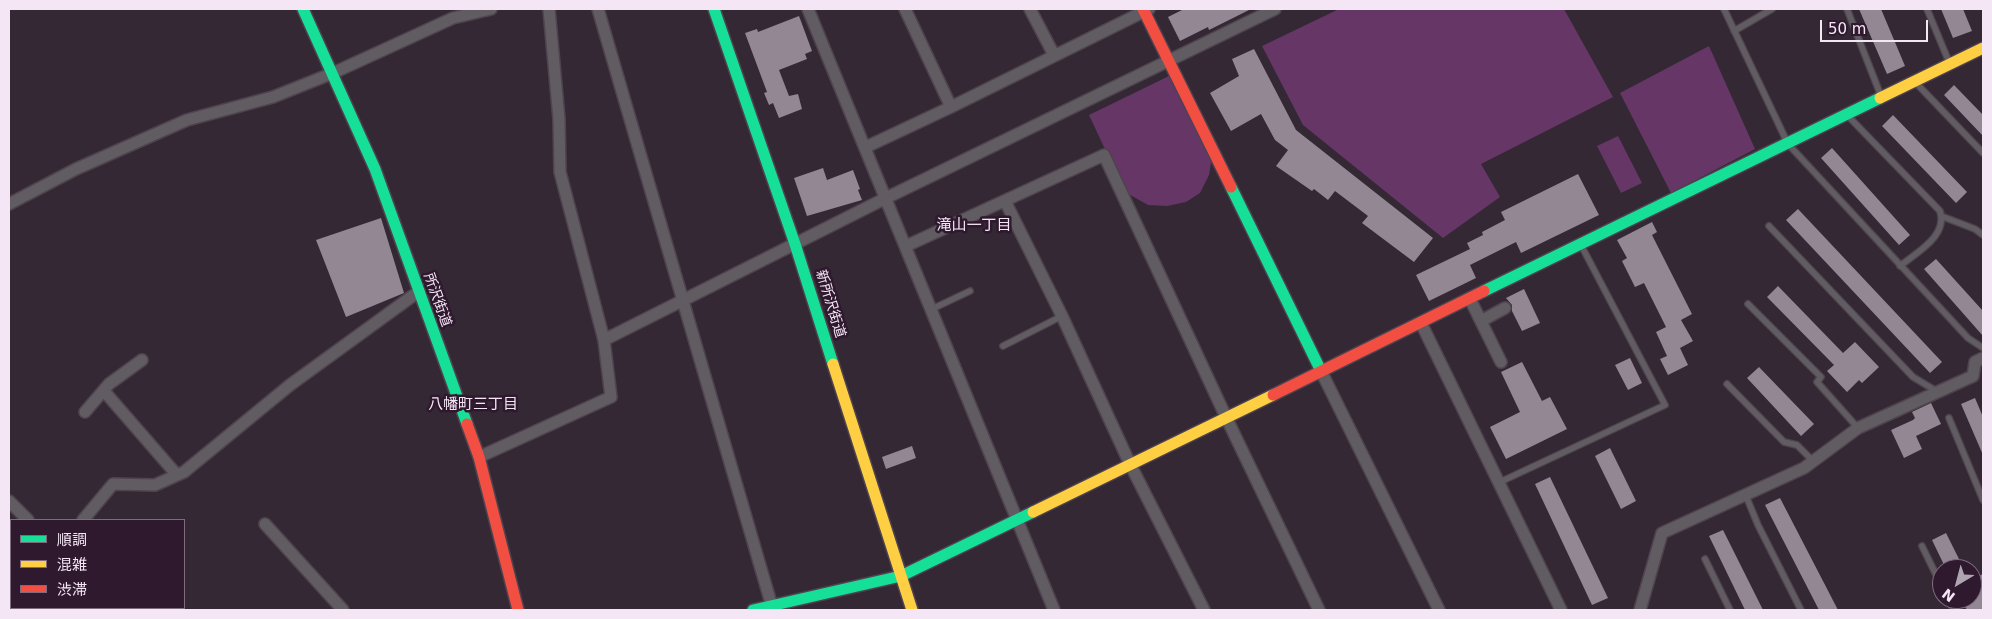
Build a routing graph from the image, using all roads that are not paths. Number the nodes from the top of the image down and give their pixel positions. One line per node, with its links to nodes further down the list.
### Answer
1 (302, 9): 20 (street, 所沢街道)
2 (492, 9): 20 (street)
3 (549, 9): 48 (street)
4 (598, 9): 41 (street)
5 (714, 9): 34 (street, 新所沢街道)
6 (808, 9): 26 (street)
7 (905, 9): 23 (street)
8 (1030, 9): 17 (street)
9 (1145, 9): 17 (street); 18 (street)
10 (1724, 9): 15 (lane)
11 (1772, 9): 15 (lane)
12 (1847, 9): 22 (lane)
13 (1926, 9): 19 (lane)
14 (1271, 10): 18 (street)
15 (1734, 31): 25 (lane)
16 (1983, 48): 19 (street)
17 (1054, 55): 23 (street)
18 (1169, 60): 28 (street); 54 (street)
19 (1950, 64): 21 (street)
20 (333, 73): 30 (street); 39 (street, 所沢街道)
21 (1915, 82): 22 (street); 27 (lane)
22 (1882, 98): 24 (street)
23 (951, 107): 26 (street)
24 (1847, 115): 25 (street); 31 (lane)
25 (1788, 144): 35 (street); 37 (lane)
26 (866, 147): 28 (street)
27 (1983, 153)
28 (886, 198): 34 (street); 36 (street)
29 (1005, 201): 36 (street); 45 (street); 59 (street)
30 (9, 204)
31 (1941, 216): 33 (lane); 37 (lane)
32 (1769, 226): 57 (lane)
33 (1983, 235)
34 (795, 244): 41 (street); 77 (street, 新所沢街道)
35 (1581, 244): 40 (street); 66 (lane)
36 (906, 246): 44 (street)
37 (1900, 266): 50 (lane)
38 (970, 291): 44 (lane)
39 (418, 292): 62 (street, 所沢街道); 65 (street)
40 (1470, 299): 46 (street); 47 (street)
41 (682, 300): 48 (street); 78 (street)
42 (1748, 304): 61 (lane)
43 (1505, 308): 46 (street)
44 (932, 309): 72 (street)
45 (1062, 316): 49 (lane); 64 (street)
46 (1481, 321): 53 (street)
47 (1421, 323): 54 (street); 66 (street)
48 (604, 340): 62 (street)
49 (1003, 346)
50 (1983, 348)
51 (1983, 358): 57 (street)
52 (142, 360): 56 (street)
53 (1501, 362)
54 (1321, 371): 59 (street); 86 (street)
55 (1727, 384): 63 (lane)
56 (104, 391): 58 (street); 65 (street)
57 (1938, 392): 61 (street)
58 (85, 412)
59 (1226, 418): 64 (street); 85 (street)
60 (1949, 418): 68 (lane)
61 (1858, 428): 63 (street)
62 (479, 457): 80 (street, 所沢街道)
63 (1813, 462): 67 (street)
64 (1130, 464): 72 (street); 84 (street)
65 (177, 475): 71 (street)
66 (1500, 482): 87 (street)
67 (1746, 496): 88 (street); 90 (lane)
68 (1983, 500)
69 (9, 503): 70 (street)
70 (27, 519)
71 (84, 519)
72 (1016, 519): 77 (street); 83 (street)
73 (265, 524): 79 (street)
74 (1922, 546): 76 (lane)
75 (1705, 559): 89 (lane)
76 (1932, 566)
77 (901, 576): 78 (street); 82 (street, 新所沢街道)
78 (772, 608): 81 (street)
79 (343, 610)
80 (518, 610)
81 (752, 610)
82 (912, 610)
83 (1054, 610)
84 (1204, 610)
85 (1319, 610)
86 (1439, 610)
87 (1561, 610)
88 (1640, 610)
89 (1730, 610)
90 (1800, 610)

